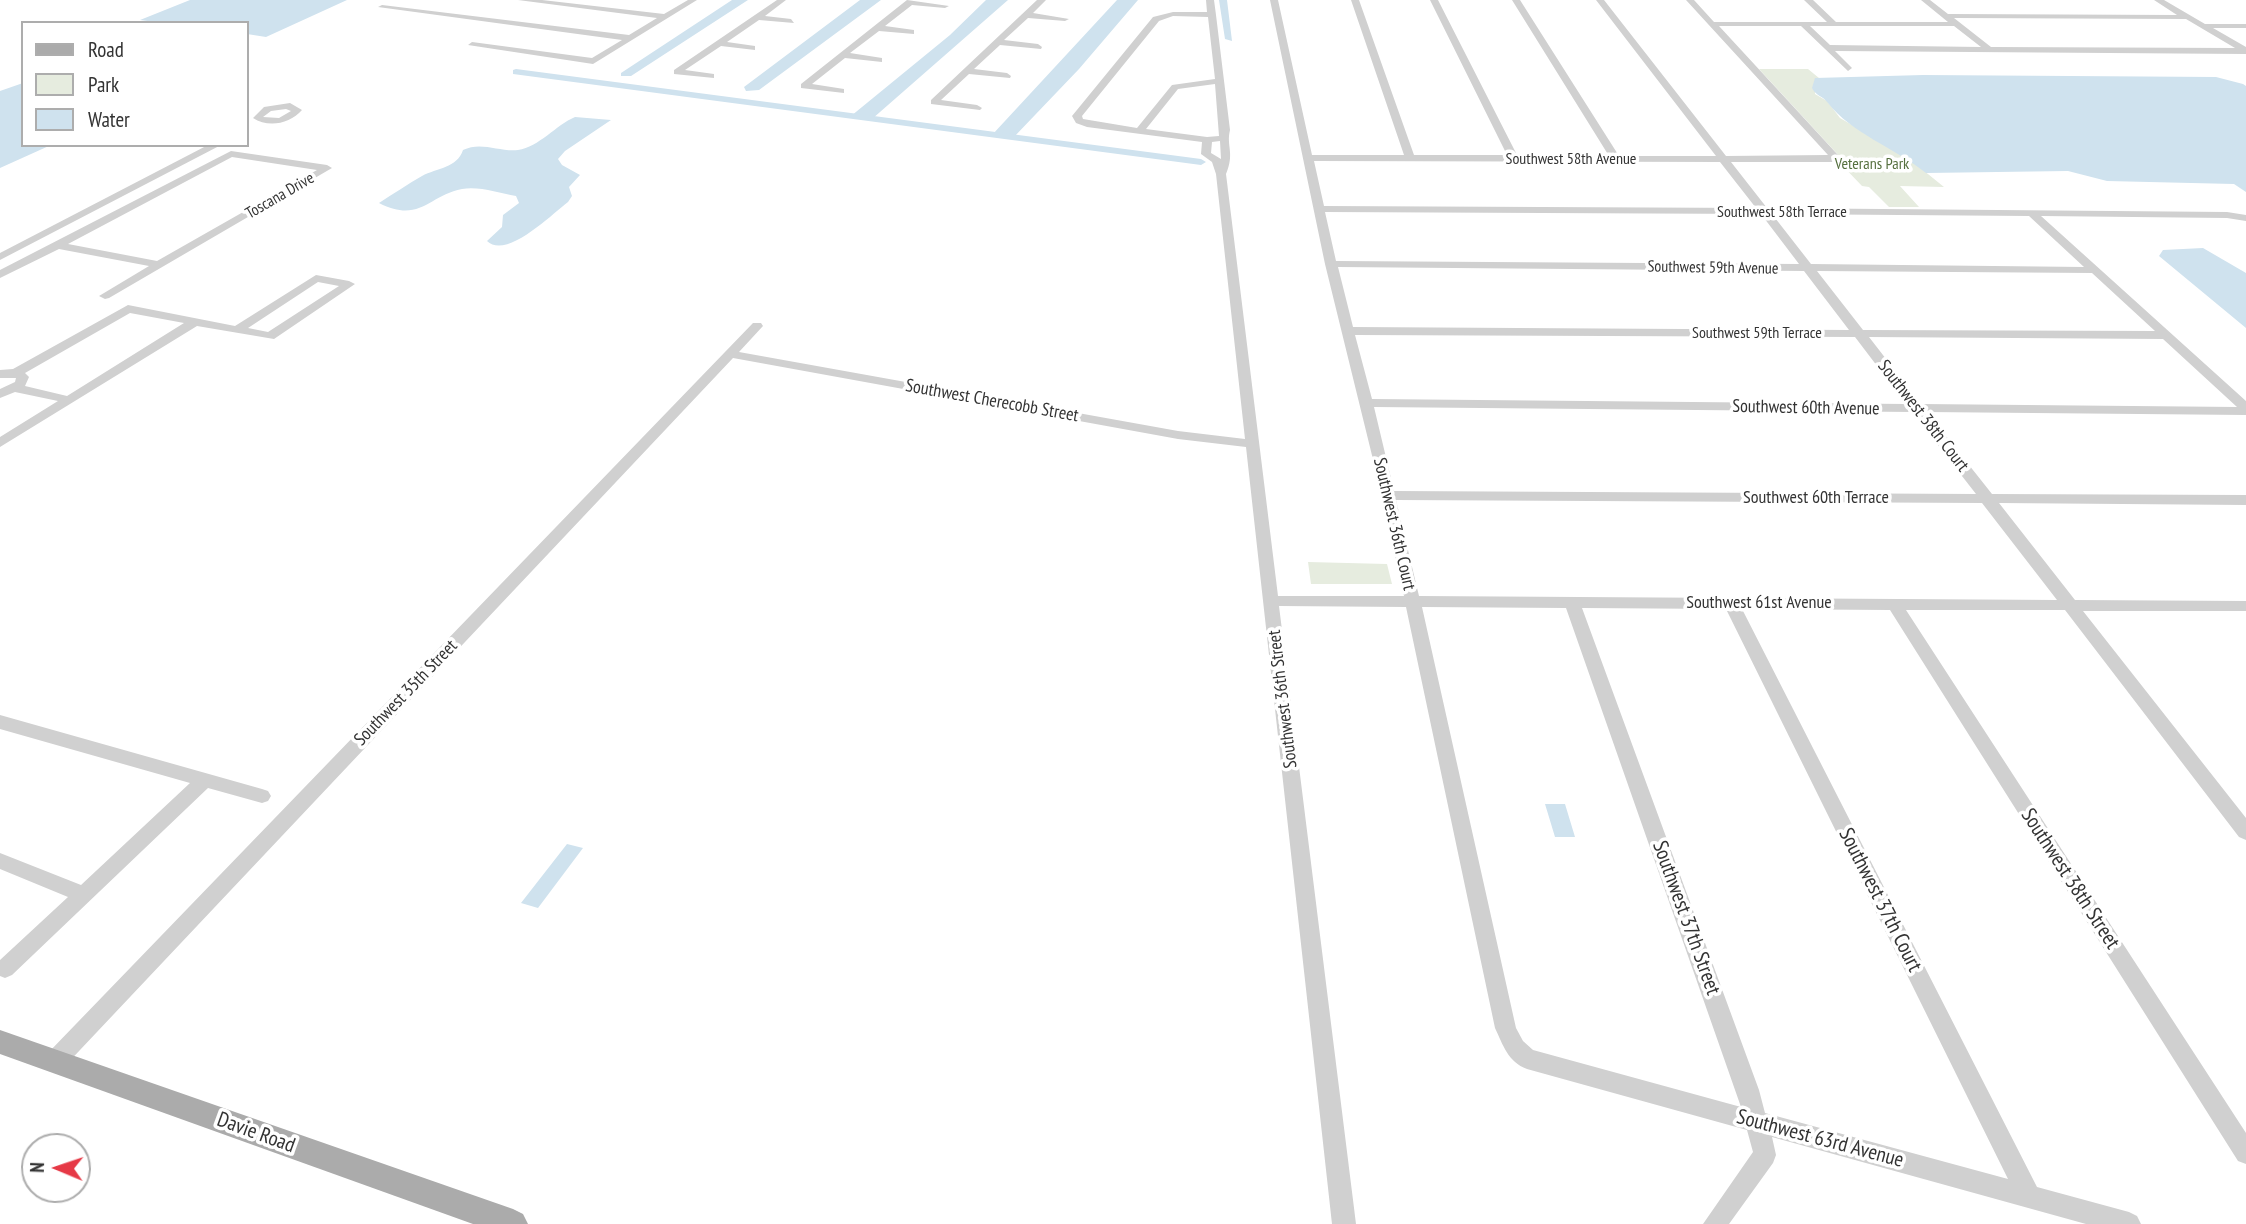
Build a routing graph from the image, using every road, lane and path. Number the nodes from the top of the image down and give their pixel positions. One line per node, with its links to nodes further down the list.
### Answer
1 (397, 0): 28 (street)
2 (522, 0): 16 (street)
3 (693, 0): 22 (street)
4 (782, 0): 23 (street)
5 (1042, 0): 19 (street)
6 (1210, 0): 20 (street, Southwest 36th Street)
7 (1274, 0): 61 (street, Southwest 36th Court)
8 (1355, 0): 62 (street)
9 (1434, 0): 63 (street)
10 (1516, 0): 64 (street)
11 (1600, 0): 65 (street, Southwest 38th Court)
12 (1690, 0): 27 (street)
13 (1808, 0): 30 (street)
14 (1924, 0): 21 (street)
15 (2158, 0): 24 (street)
16 (541, 1): 22 (street)
17 (912, 1): 18 (street); 34 (street)
18 (945, 6)
19 (1027, 15): 25 (street); 39 (street)
20 (1212, 15): 53 (street, Southwest 36th Street); 56 (street)
21 (1945, 16): 24 (street); 31 (street)
22 (666, 17): 38 (street)
23 (757, 17): 26 (street); 40 (street)
24 (2187, 17): 32 (street)
25 (1065, 19)
26 (791, 21)
27 (1712, 23): 29 (street); 65 (street, Southwest 58th Avenue)
28 (510, 24): 35 (street); 38 (street)
29 (1803, 24): 30 (street); 43 (street)
30 (1834, 24): 31 (street)
31 (1956, 24): 44 (street)
32 (2203, 26): 33 (street); 45 (street)
33 (2246, 26)
34 (878, 28): 36 (street); 46 (street)
35 (498, 31)
36 (911, 32)
37 (486, 38): 38 (street)
38 (630, 38)
39 (998, 42): 41 (street); 50 (street)
40 (719, 43): 42 (street); 51 (street)
41 (1038, 47)
42 (752, 48)
43 (1828, 48): 44 (street); 49 (street)
44 (1989, 49): 45 (street); 48 (street)
45 (2246, 51)
46 (842, 55): 47 (street); 54 (street)
47 (879, 60)
48 (2004, 60)
49 (1848, 68)
50 (967, 71): 52 (street); 55 (street)
51 (710, 76)
52 (1007, 76)
53 (1220, 81): 56 (street); 57 (street, Southwest 36th Street)
54 (841, 91)
55 (977, 108)
56 (1139, 131): 58 (street)
57 (1223, 138): 58 (street); 60 (street, Southwest 36th Street)
58 (1207, 142): 60 (street); 66 (street, Southwest 36th Street)
59 (212, 147): 72 (street)
60 (1226, 152): 66 (street, Southwest 36th Street)
61 (1310, 158): 62 (street, Southwest 58th Avenue); 67 (street, Southwest 36th Court)
62 (1410, 159): 63 (street, Southwest 58th Avenue)
63 (1514, 159): 64 (street, Southwest 58th Avenue)
64 (1616, 159): 65 (street, Southwest 58th Avenue)
65 (1727, 161): 68 (street, Southwest 38th Court)
66 (1221, 174): 95 (street, Southwest 36th Street)
67 (1319, 209): 68 (street, Southwest 58th Terrace); 73 (street, Southwest 36th Court)
68 (1764, 212): 69 (street, Southwest 58th Terrace); 75 (street, Southwest 38th Court)
69 (2032, 213): 70 (street, Southwest 58th Terrace); 76 (street)
70 (2245, 218)
71 (57, 246): 74 (street); 74 (street, Toscana Drive); 77 (street, Toscana Drive)
72 (0, 257)
73 (1331, 264): 75 (street, Southwest 59th Avenue); 82 (street, Southwest 36th Court)
74 (160, 265): 78 (street, Toscana Drive)
75 (1808, 268): 76 (street, Southwest 59th Avenue); 83 (street, Southwest 38th Court)
76 (2094, 270): 84 (street)
77 (0, 275)
78 (105, 296)
79 (196, 320): 81 (street); 86 (street); 90 (street)
80 (757, 326): 85 (street, Southwest 35th Street)
81 (238, 329): 81 (street)
82 (1348, 331): 83 (street, Southwest 59th Terrace); 91 (street, Southwest 36th Court)
83 (1858, 333): 84 (street, Southwest 59th Terrace); 92 (street, Southwest 38th Court)
84 (2166, 335): 93 (street)
85 (731, 354): 95 (street, Southwest Cherecobb Street); 115 (street, Southwest 35th Street)
86 (16, 373): 87 (street); 88 (street)
87 (0, 374)
88 (15, 388): 89 (street); 90 (street)
89 (0, 394)
90 (69, 400): 94 (street)
91 (1367, 403): 92 (street, Southwest 60th Avenue); 96 (street, Southwest 36th Court)
92 (1917, 409): 93 (street, Southwest 60th Avenue); 97 (street, Southwest 38th Court)
93 (2246, 410)
94 (0, 443)
95 (1254, 444): 99 (street, Southwest 36th Street)
96 (1386, 495): 97 (street, Southwest 60th Terrace); 100 (street, Southwest 36th Court)
97 (1988, 499): 98 (street, Southwest 60th Terrace); 104 (street, Southwest 38th Court)
98 (2246, 500)
99 (1272, 601): 100 (street, Southwest 61st Avenue); 120 (street, Southwest 36th Street)
100 (1412, 601): 101 (street, Southwest 61st Avenue); 114 (street, Southwest 36th Court)
101 (1572, 602): 102 (street, Southwest 61st Avenue); 116 (street, Southwest 37th Street)
102 (1731, 603): 103 (street, Southwest 61st Avenue); 118 (street, Southwest 37th Court)
103 (1894, 604): 104 (street, Southwest 61st Avenue); 117 (street, Southwest 38th Street)
104 (2070, 606): 105 (street, Southwest 61st Avenue); 109 (street, Southwest 38th Court)
105 (2243, 610)
106 (0, 722): 107 (street)
107 (204, 781): 108 (street); 111 (street)
108 (262, 796)
109 (2246, 832)
110 (0, 861): 111 (street)
111 (84, 895): 112 (street)
112 (5, 969)
113 (0, 1042): 115 (main road, Davie Road)
114 (1515, 1048): 116 (street, Southwest 63rd Avenue)
115 (55, 1061): 119 (main road, Davie Road)
116 (1756, 1121): 118 (street, Southwest 63rd Avenue); 121 (street, Southwest 37th Street)
117 (2246, 1153)
118 (2029, 1196): 122 (street, Southwest 63rd Avenue)
119 (513, 1224)
120 (1344, 1224)
121 (1715, 1224)
122 (2129, 1224)

